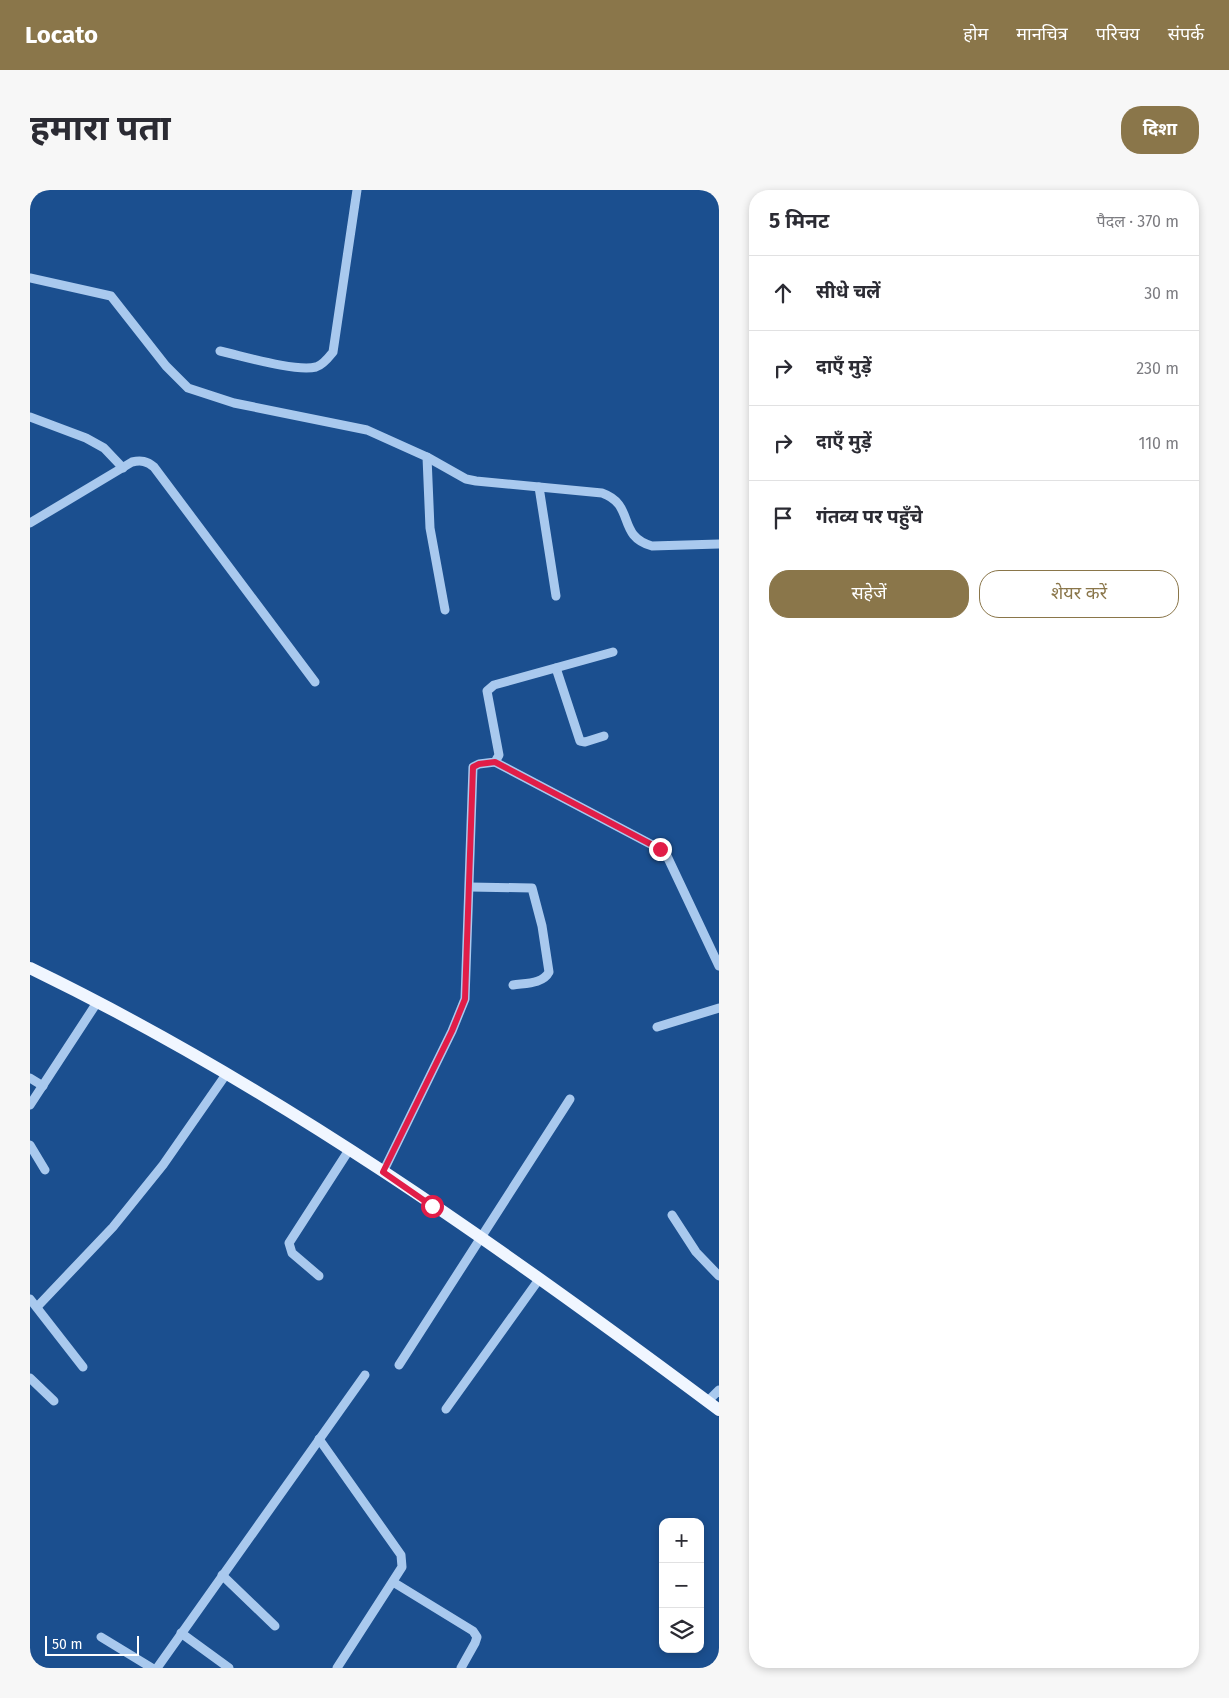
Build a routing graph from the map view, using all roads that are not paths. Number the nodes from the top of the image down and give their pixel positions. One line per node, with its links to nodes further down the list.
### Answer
1 (357, 190): 3 (street)
2 (30, 278): 5 (street)
3 (220, 351)
4 (30, 417): 6 (street)
5 (426, 457): 7 (street); 11 (street)
6 (123, 468): 8 (street); 14 (street)
7 (539, 487): 9 (street); 10 (street)
8 (30, 523)
9 (719, 544)
10 (556, 596)
11 (445, 610)
12 (613, 652): 13 (street)
13 (556, 668): 15 (street); 16 (street)
14 (315, 682)
15 (604, 736)
16 (495, 762): 17 (street); 18 (street)
17 (470, 888): 20 (street); 32 (street)
18 (718, 964)
19 (30, 968): 21 (main road)
20 (513, 985)
21 (98, 1001): 24 (main road); 26 (street)
22 (719, 1008): 23 (street)
23 (657, 1026)
24 (227, 1073): 30 (main road); 39 (street)
25 (30, 1078): 26 (street)
26 (42, 1086): 28 (street)
27 (570, 1098): 34 (street)
28 (30, 1105)
29 (30, 1145): 31 (street)
30 (349, 1150): 32 (main road); 35 (street)
31 (45, 1170)
32 (383, 1172): 34 (main road)
33 (672, 1215): 36 (street)
34 (482, 1239): 37 (main road); 40 (street)
35 (319, 1276)
36 (719, 1276)
37 (540, 1278): 46 (main road); 47 (street)
38 (30, 1299): 39 (street)
39 (37, 1307): 41 (street)
40 (399, 1365)
41 (83, 1366)
42 (365, 1375): 49 (street)
43 (30, 1378): 45 (street)
44 (719, 1390): 46 (street)
45 (54, 1401)
46 (707, 1402): 48 (main road)
47 (446, 1409)
48 (719, 1410)
49 (319, 1439): 50 (street); 51 (street)
50 (222, 1575): 52 (street); 53 (street)
51 (393, 1582): 58 (street); 59 (street)
52 (275, 1626)
53 (181, 1633): 56 (street); 57 (street)
54 (100, 1637): 55 (street)
55 (152, 1668)
56 (157, 1668)
57 (229, 1668)
58 (337, 1668)
59 (461, 1668)

